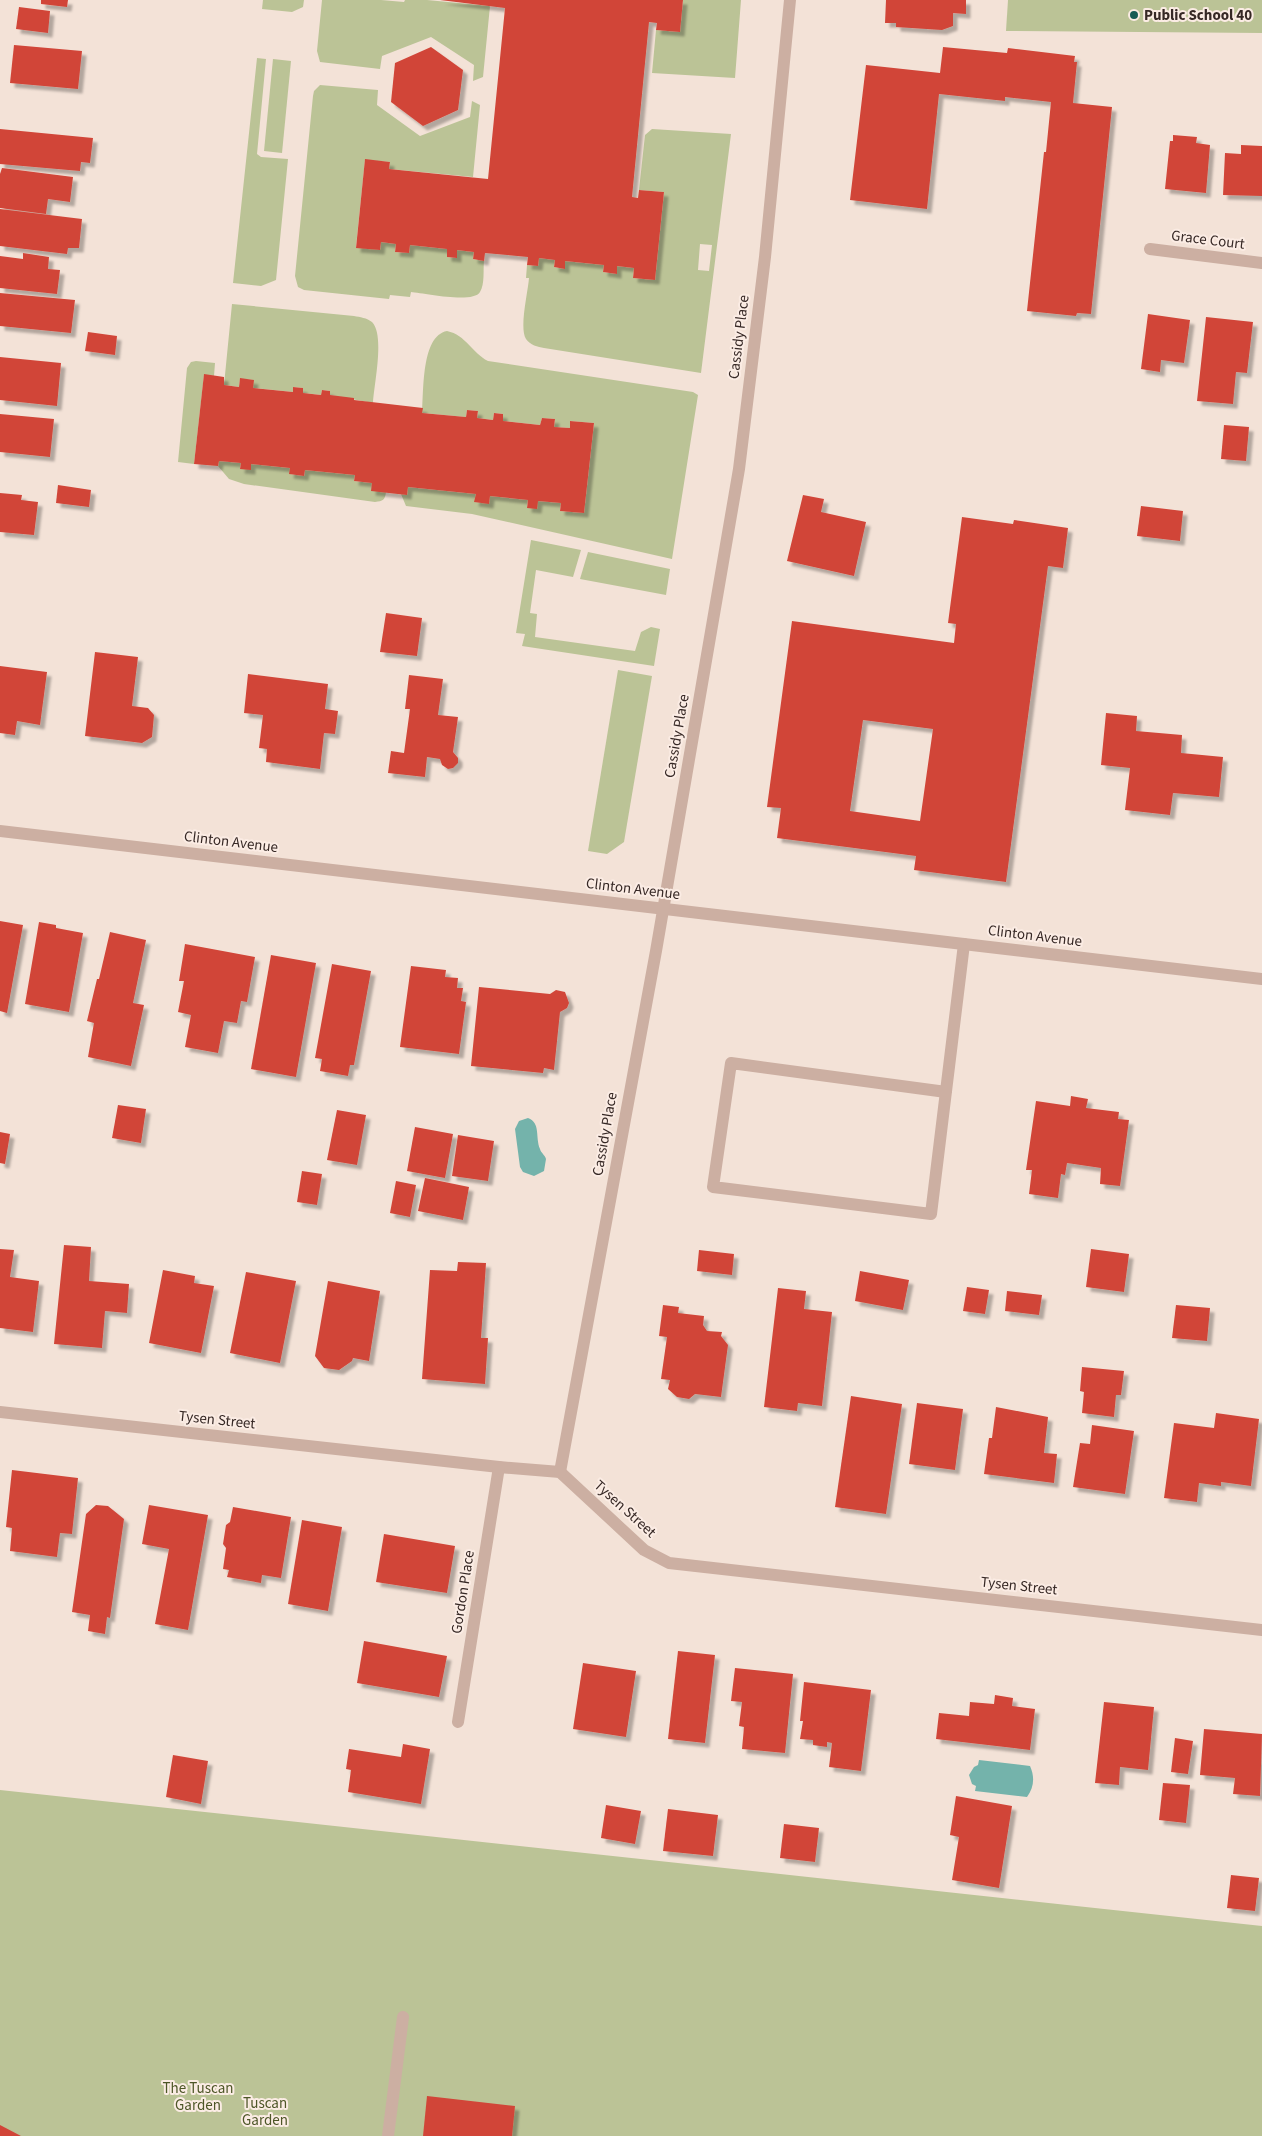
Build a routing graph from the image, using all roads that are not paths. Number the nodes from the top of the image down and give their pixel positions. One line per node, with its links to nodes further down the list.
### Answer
1 (790, 0): 5 (street, Cassidy Place)
2 (1150, 249): 3 (street, Grace Court)
3 (1262, 263)
4 (0, 831): 5 (street, Clinton Avenue)
5 (664, 909): 6 (street, Clinton Avenue); 11 (street, Cassidy Place)
6 (964, 944): 7 (street, Clinton Avenue); 8 (street)
7 (1262, 979)
8 (946, 1092): 8 (street)
9 (0, 1412): 10 (street, Tysen Street)
10 (499, 1467): 11 (street, Tysen Street); 13 (street, Gordon Place)
11 (560, 1472): 12 (street, Tysen Street)
12 (1262, 1630)
13 (458, 1722)
14 (403, 2017): 15 (street)
15 (388, 2136)

